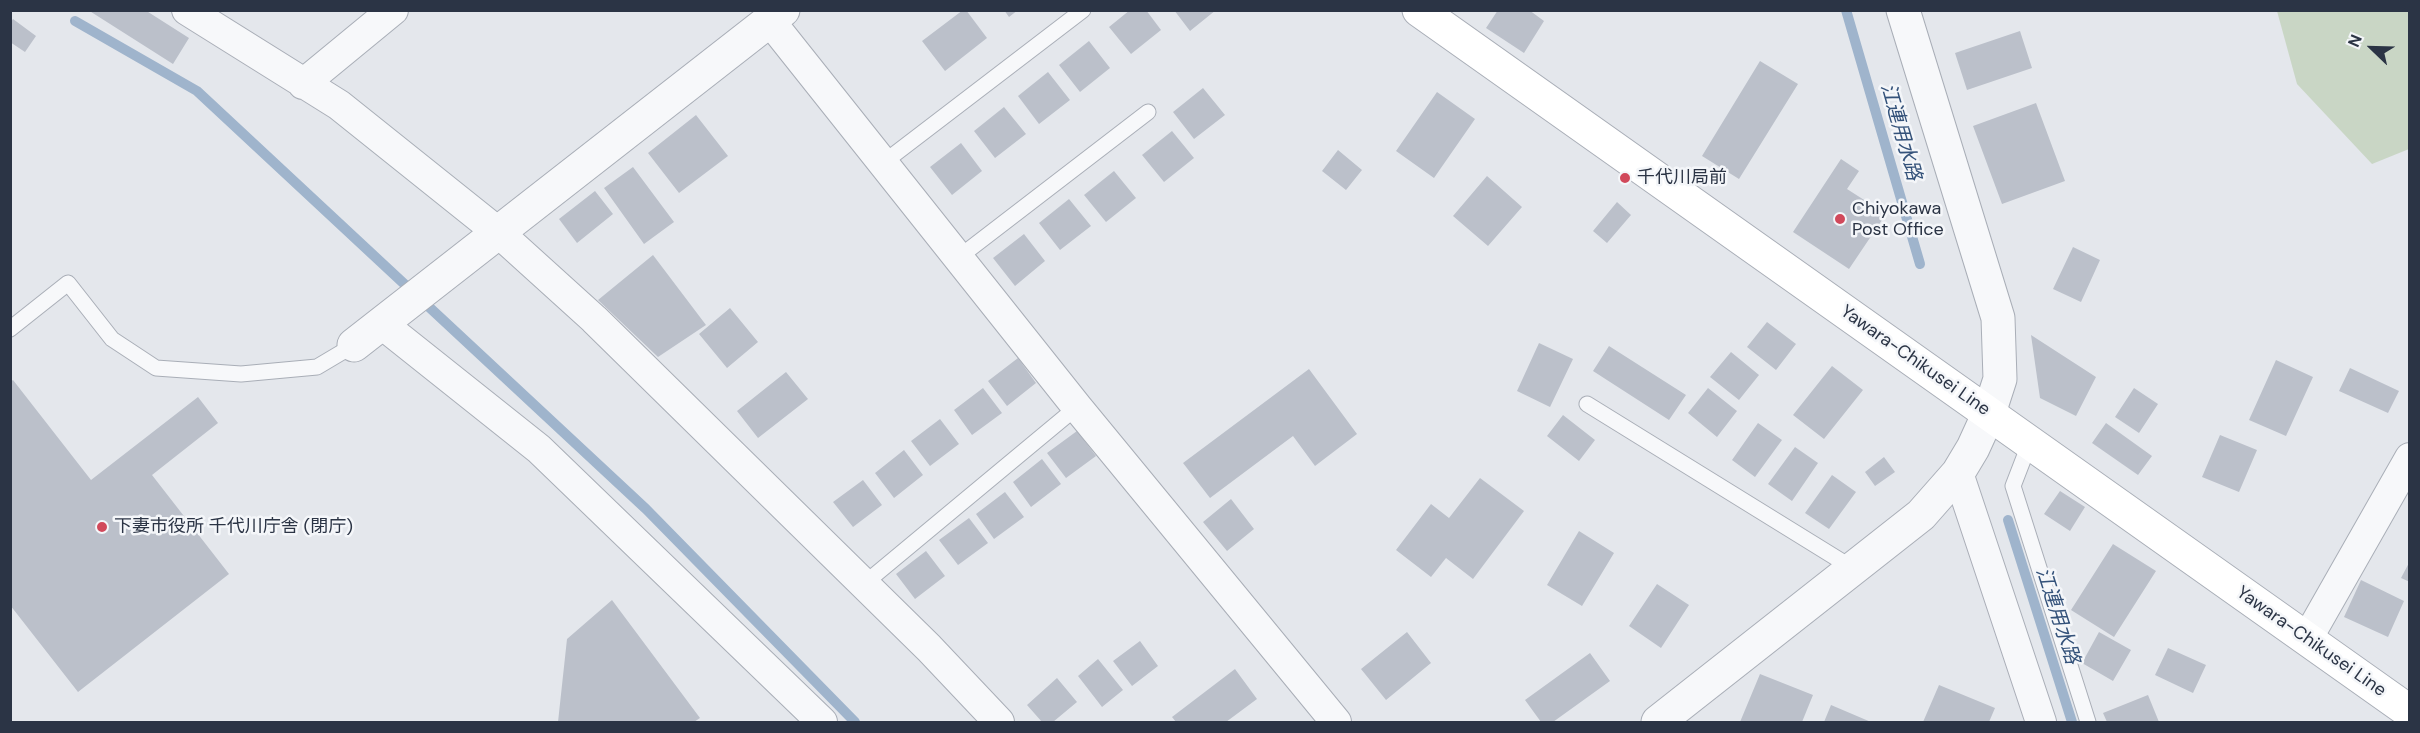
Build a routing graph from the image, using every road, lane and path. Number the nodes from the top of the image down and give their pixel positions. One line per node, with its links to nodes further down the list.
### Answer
1 (187, 10): 7 (street)
2 (393, 10): 7 (street)
3 (1083, 10): 9 (lane)
4 (1419, 10): 17 (main road, Yawara-Chikusei Line)
5 (1903, 10): 17 (street)
6 (778, 14): 9 (street); 10 (street)
7 (303, 84): 10 (street)
8 (1148, 112): 11 (lane)
9 (883, 163): 11 (street)
10 (499, 233): 12 (street); 22 (street)
11 (958, 258): 16 (street)
12 (382, 324): 14 (street); 25 (street)
13 (10, 329): 14 (lane)
14 (354, 345)
15 (1587, 404): 21 (lane)
16 (1077, 407): 22 (lane); 27 (street)
17 (1989, 413): 18 (main road, Yawara-Chikusei Line); 20 (street)
18 (2030, 442): 23 (main road, Yawara-Chikusei Line); 30 (lane)
19 (2409, 458): 23 (street)
20 (1958, 473): 21 (street); 29 (street)
21 (1854, 569): 28 (street)
22 (864, 584): 26 (street)
23 (2307, 639): 24 (main road, Yawara-Chikusei Line)
24 (2409, 712)
25 (822, 723)
26 (999, 723)
27 (1336, 723)
28 (1658, 723)
29 (2041, 723)
30 (2088, 723)

